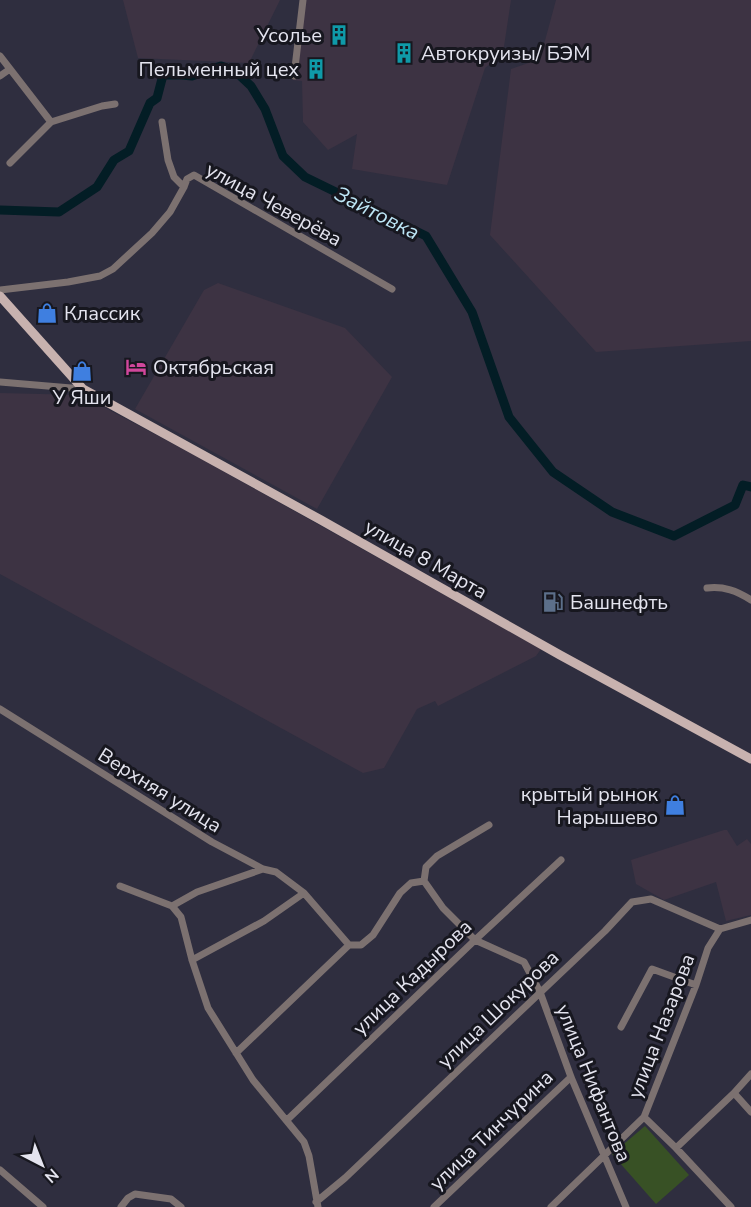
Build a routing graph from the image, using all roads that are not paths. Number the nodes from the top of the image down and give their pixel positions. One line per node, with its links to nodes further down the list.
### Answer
1 (303, 0): 5 (street)
2 (0, 56): 3 (street)
3 (9, 69): 4 (street); 7 (street)
4 (0, 76)
5 (294, 76)
6 (115, 104): 7 (street)
7 (51, 122): 9 (street)
8 (162, 122): 10 (street)
9 (10, 163)
10 (184, 187): 11 (street, улица Чеверёва); 12 (street, улица Чеверёва)
11 (392, 289)
12 (0, 290)
13 (0, 296): 15 (main road, улица 8 Марта)
14 (0, 382): 15 (street)
15 (83, 389): 19 (main road, улица 8 Марта)
16 (707, 588): 17 (street)
17 (751, 600)
18 (0, 709): 22 (street, Верхняя улица)
19 (751, 759)
20 (489, 825): 23 (street)
21 (561, 860): 29 (street, улица Кадырова)
22 (263, 869): 25 (street, Верхняя улица); 26 (street)
23 (424, 881): 29 (street, улица Нифантова); 30 (street)
24 (120, 886): 26 (street)
25 (304, 893): 30 (street, Верхняя улица); 31 (street)
26 (172, 906): 31 (street)
27 (751, 920): 28 (street)
28 (720, 929): 32 (street, улица Назарова); 33 (street, улица Шокурова)
29 (474, 940): 33 (street, улица Нифантова); 41 (street, улица Кадырова)
30 (349, 945): 35 (street)
31 (192, 960): 35 (street)
32 (696, 985): 34 (street); 40 (street, улица Назарова)
33 (540, 992): 37 (street, улица Нифантова); 45 (street, улица Шокурова)
34 (621, 1027)
35 (236, 1053): 41 (street)
36 (751, 1074): 38 (street)
37 (571, 1077): 43 (street, улица Нифантова); 49 (street, улица Тинчурина)
38 (734, 1093): 39 (street); 42 (street)
39 (751, 1112)
40 (645, 1117): 42 (street, улица Назарова); 43 (street)
41 (287, 1120): 45 (street)
42 (676, 1148): 52 (street, улица Назарова)
43 (605, 1156): 50 (street); 51 (street, улица Нифантова)
44 (0, 1170): 46 (street)
45 (317, 1204)
46 (43, 1207)
47 (121, 1207): 48 (street)
48 (181, 1207)
49 (434, 1207)
50 (551, 1207)
51 (626, 1207)
52 (731, 1207)

